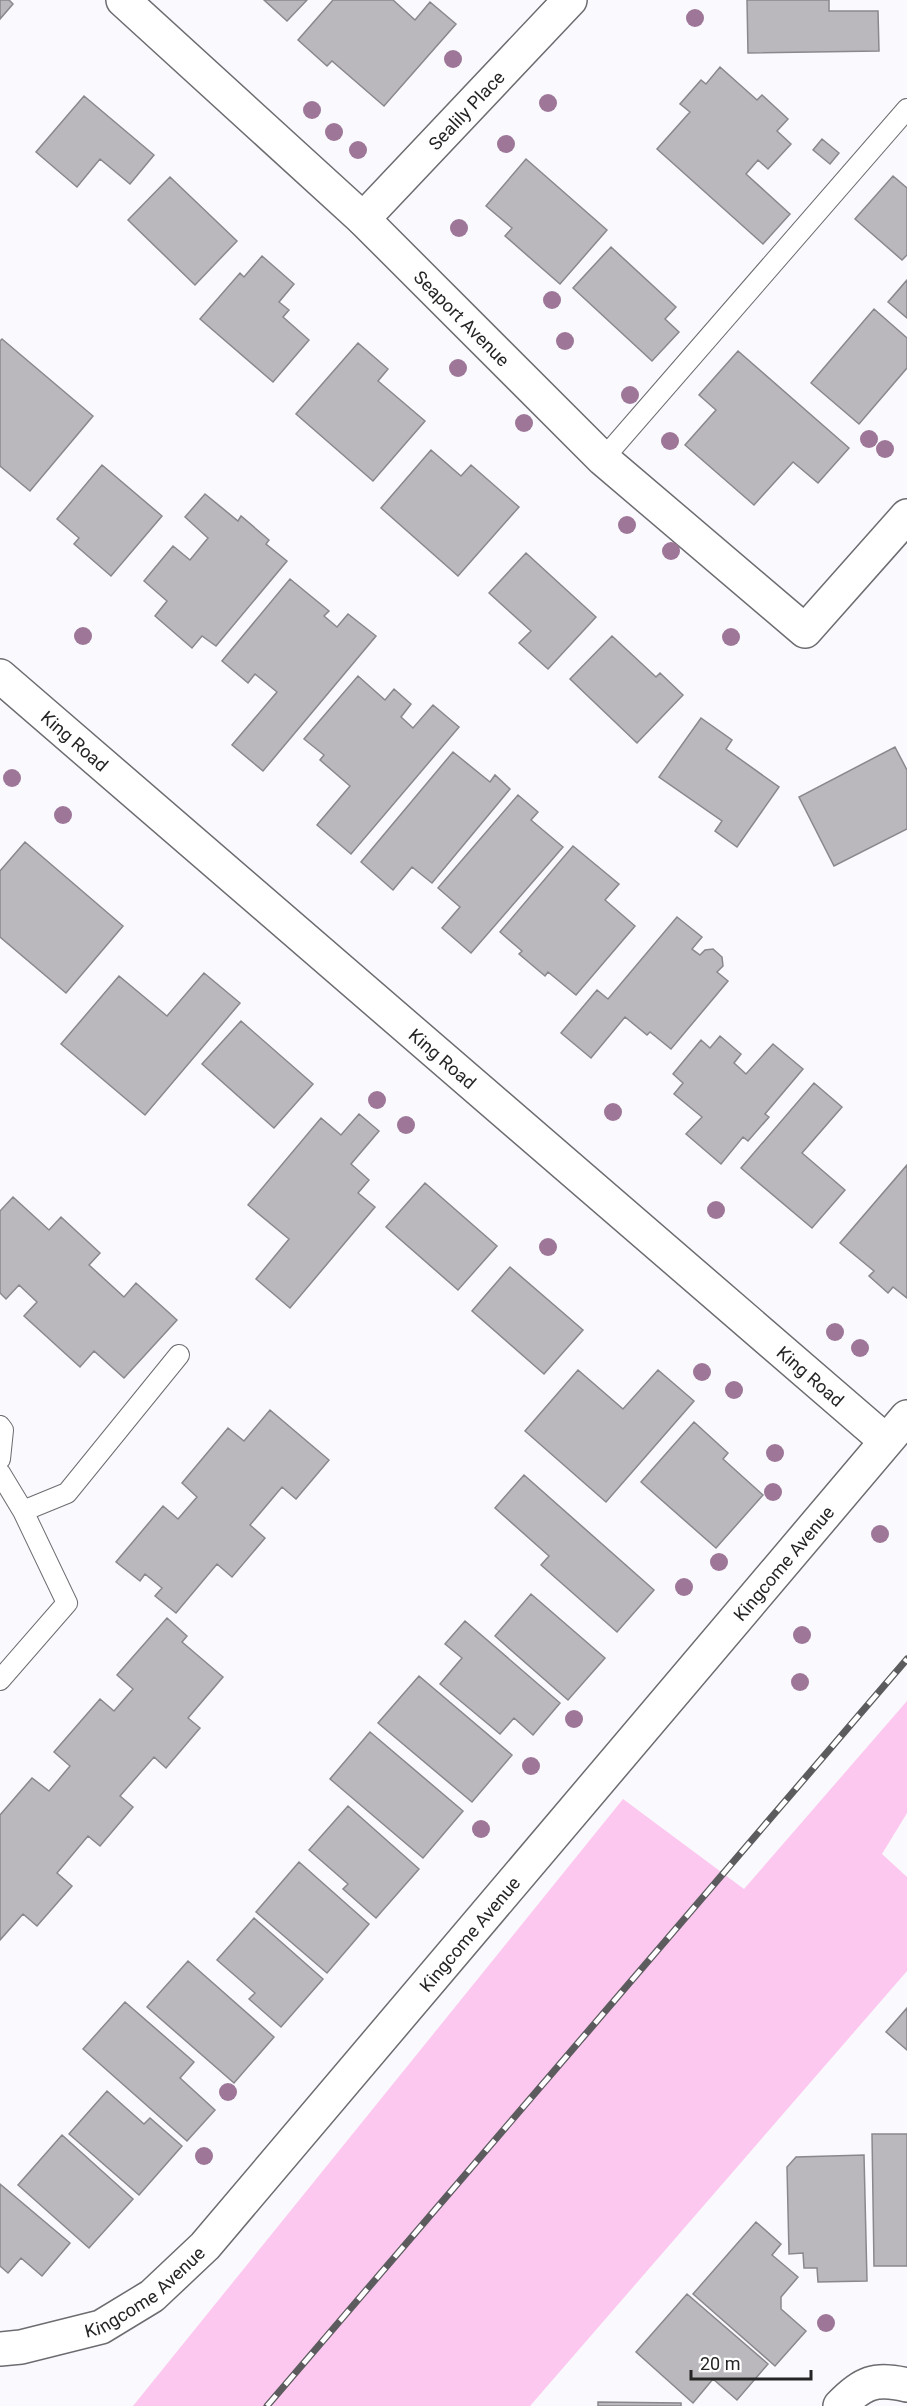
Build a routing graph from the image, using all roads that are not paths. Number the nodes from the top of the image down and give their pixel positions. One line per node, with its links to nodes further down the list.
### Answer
1 (123, 0): 4 (street, Seaport Avenue)
2 (570, 0): 4 (street, Sealily Place)
3 (907, 109): 5 (lane)
4 (363, 219): 5 (street, Seaport Avenue)
5 (603, 459): 6 (street, Seaport Avenue)
6 (907, 516)
7 (0, 676): 10 (street, King Road)
8 (179, 1355): 13 (lane)
9 (0, 1426): 11 (lane)
10 (897, 1429): 15 (street, Kingcome Avenue)
11 (0, 1459)
12 (0, 1473): 13 (lane)
13 (23, 1511): 14 (lane)
14 (0, 1680)
15 (0, 2349)
16 (907, 2385): 17 (street)
17 (840, 2406)

